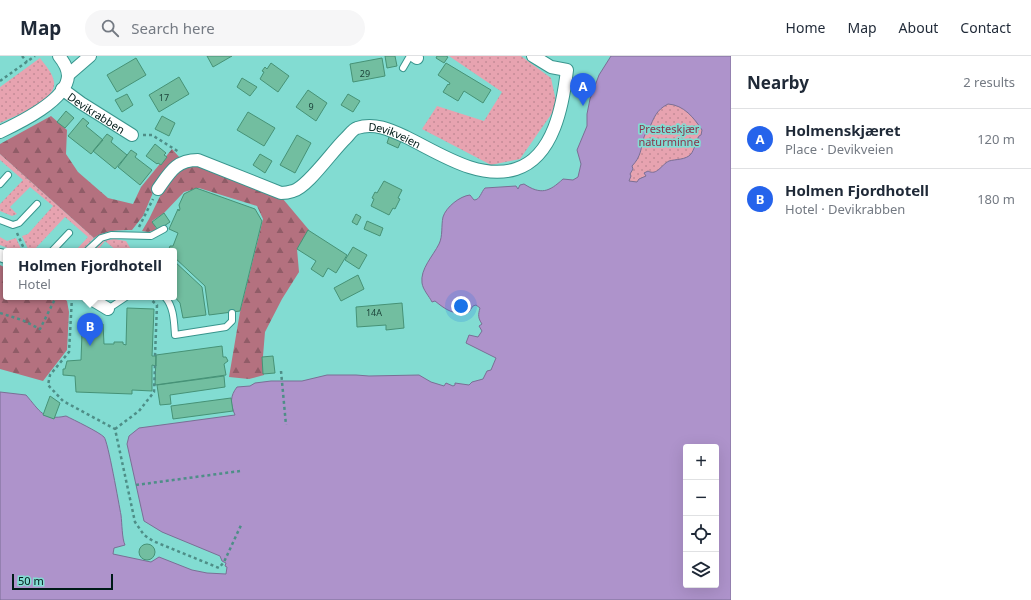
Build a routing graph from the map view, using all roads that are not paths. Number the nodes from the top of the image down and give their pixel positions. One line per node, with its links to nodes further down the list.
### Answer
1 (59, 56): 6 (street, Devikrabben)
2 (90, 56): 6 (street, Devikrabben)
3 (533, 56): 12 (street, Devikveien)
4 (414, 57): 5 (lane)
5 (403, 68)
6 (68, 75): 7 (street, Devikrabben)
7 (62, 89): 8 (street, Devikrabben); 9 (street, Devikrabben)
8 (0, 132)
9 (132, 134)
10 (8, 175): 11 (lane)
11 (0, 184)
12 (158, 189)
13 (37, 204): 14 (lane)
14 (0, 220)
15 (164, 229): 18 (lane)
16 (69, 233): 17 (lane)
17 (55, 248)
18 (90, 248)
19 (93, 300): 22 (street)
20 (122, 300): 22 (lane)
21 (168, 300): 23 (lane)
22 (108, 309)
23 (232, 313)

